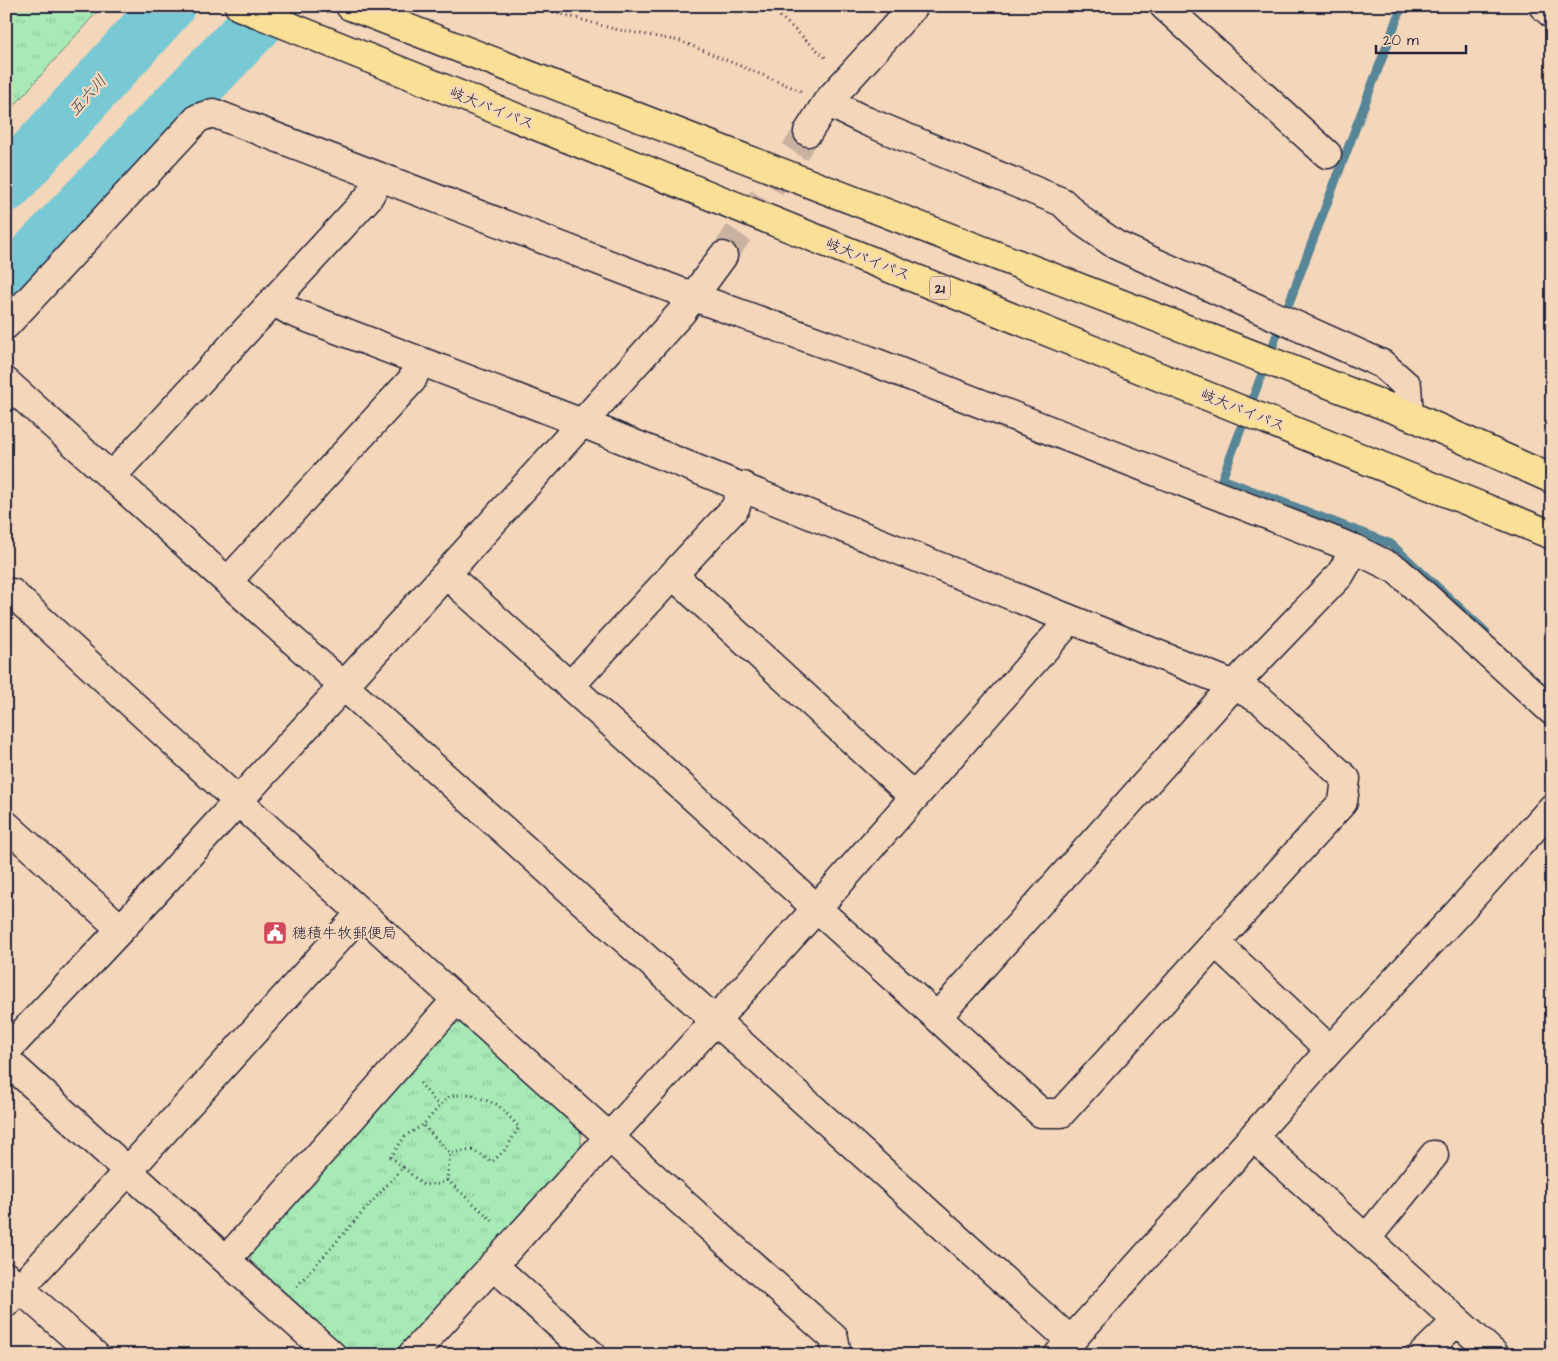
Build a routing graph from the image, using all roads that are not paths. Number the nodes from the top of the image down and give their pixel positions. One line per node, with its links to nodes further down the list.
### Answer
1 (239, 6): 22 (highway, 岐大バイパス / 21)
2 (350, 6): 17 (highway)
3 (914, 6): 7 (street)
4 (1164, 6): 9 (street)
5 (1543, 6): 6 (street)
6 (1552, 14)
7 (827, 102): 8 (street); 17 (street)
8 (808, 132)
9 (1327, 154)
10 (380, 177): 12 (street); 13 (street); 14 (street)
11 (723, 256): 12 (street)
12 (694, 297): 18 (street); 23 (street)
13 (273, 301): 15 (street); 19 (street)
14 (6, 325)
15 (420, 361): 18 (street); 26 (street)
16 (6, 382): 19 (street)
17 (1408, 415): 20 (highway)
18 (582, 423): 21 (street); 24 (street)
19 (112, 476): 26 (street)
20 (1552, 479)
21 (743, 486): 25 (street); 28 (street)
22 (1552, 535)
23 (1355, 549): 29 (street); 32 (street)
24 (446, 574): 30 (street); 31 (street)
25 (673, 575): 31 (street); 33 (street)
26 (228, 581): 30 (street)
27 (6, 594): 34 (street)
28 (1070, 620): 29 (street); 33 (street)
29 (1234, 685): 40 (street); 42 (street)
30 (344, 686): 34 (street); 43 (street)
31 (570, 686): 37 (street)
32 (1552, 711)
33 (914, 797): 37 (street)
34 (236, 802): 38 (street); 39 (street)
35 (1552, 808): 44 (street)
36 (6, 825): 39 (street)
37 (817, 908): 42 (street); 43 (street)
38 (360, 914): 41 (street); 50 (street)
39 (121, 929): 45 (street)
40 (1216, 942): 42 (street); 44 (street)
41 (456, 1000): 48 (street); 52 (street)
42 (937, 1017)
43 (715, 1020): 48 (street); 56 (street)
44 (1330, 1050): 47 (street)
45 (6, 1051)
46 (6, 1060): 50 (street)
47 (1253, 1137): 51 (street); 56 (street)
48 (609, 1138): 53 (street); 61 (street)
49 (1434, 1155): 51 (street)
50 (128, 1171): 52 (street); 54 (street)
51 (1366, 1239): 55 (street)
52 (226, 1260): 58 (street)
53 (493, 1265): 59 (street); 60 (street)
54 (11, 1289): 57 (street)
55 (1457, 1320): 62 (street); 63 (street)
56 (1064, 1348)
57 (95, 1355)
58 (332, 1355)
59 (412, 1355)
60 (592, 1355)
61 (837, 1355)
62 (1422, 1355)
63 (1495, 1355)

